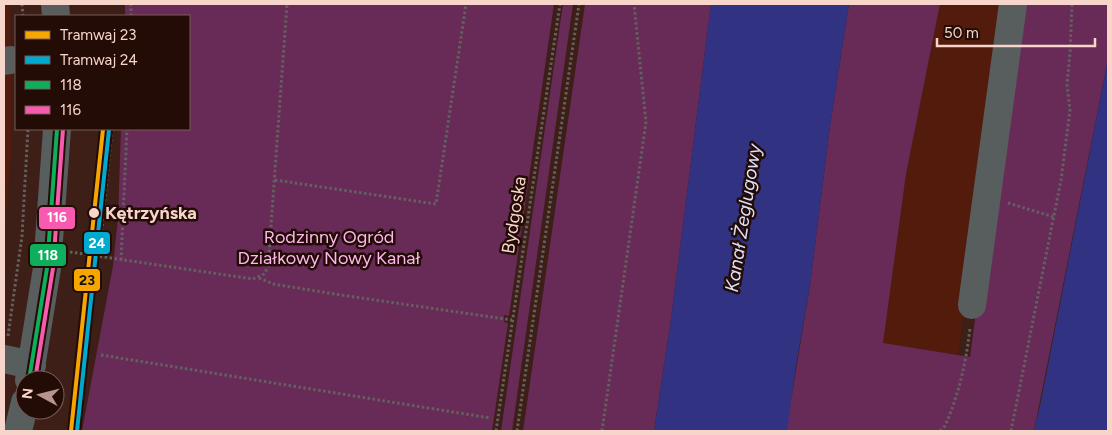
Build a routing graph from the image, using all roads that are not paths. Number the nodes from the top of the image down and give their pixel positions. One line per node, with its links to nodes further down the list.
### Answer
1 (1013, 4): 3 (street)
2 (57, 130): 6 (street)
3 (972, 306)
4 (6, 349): 5 (street)
5 (29, 370)
6 (31, 370)

